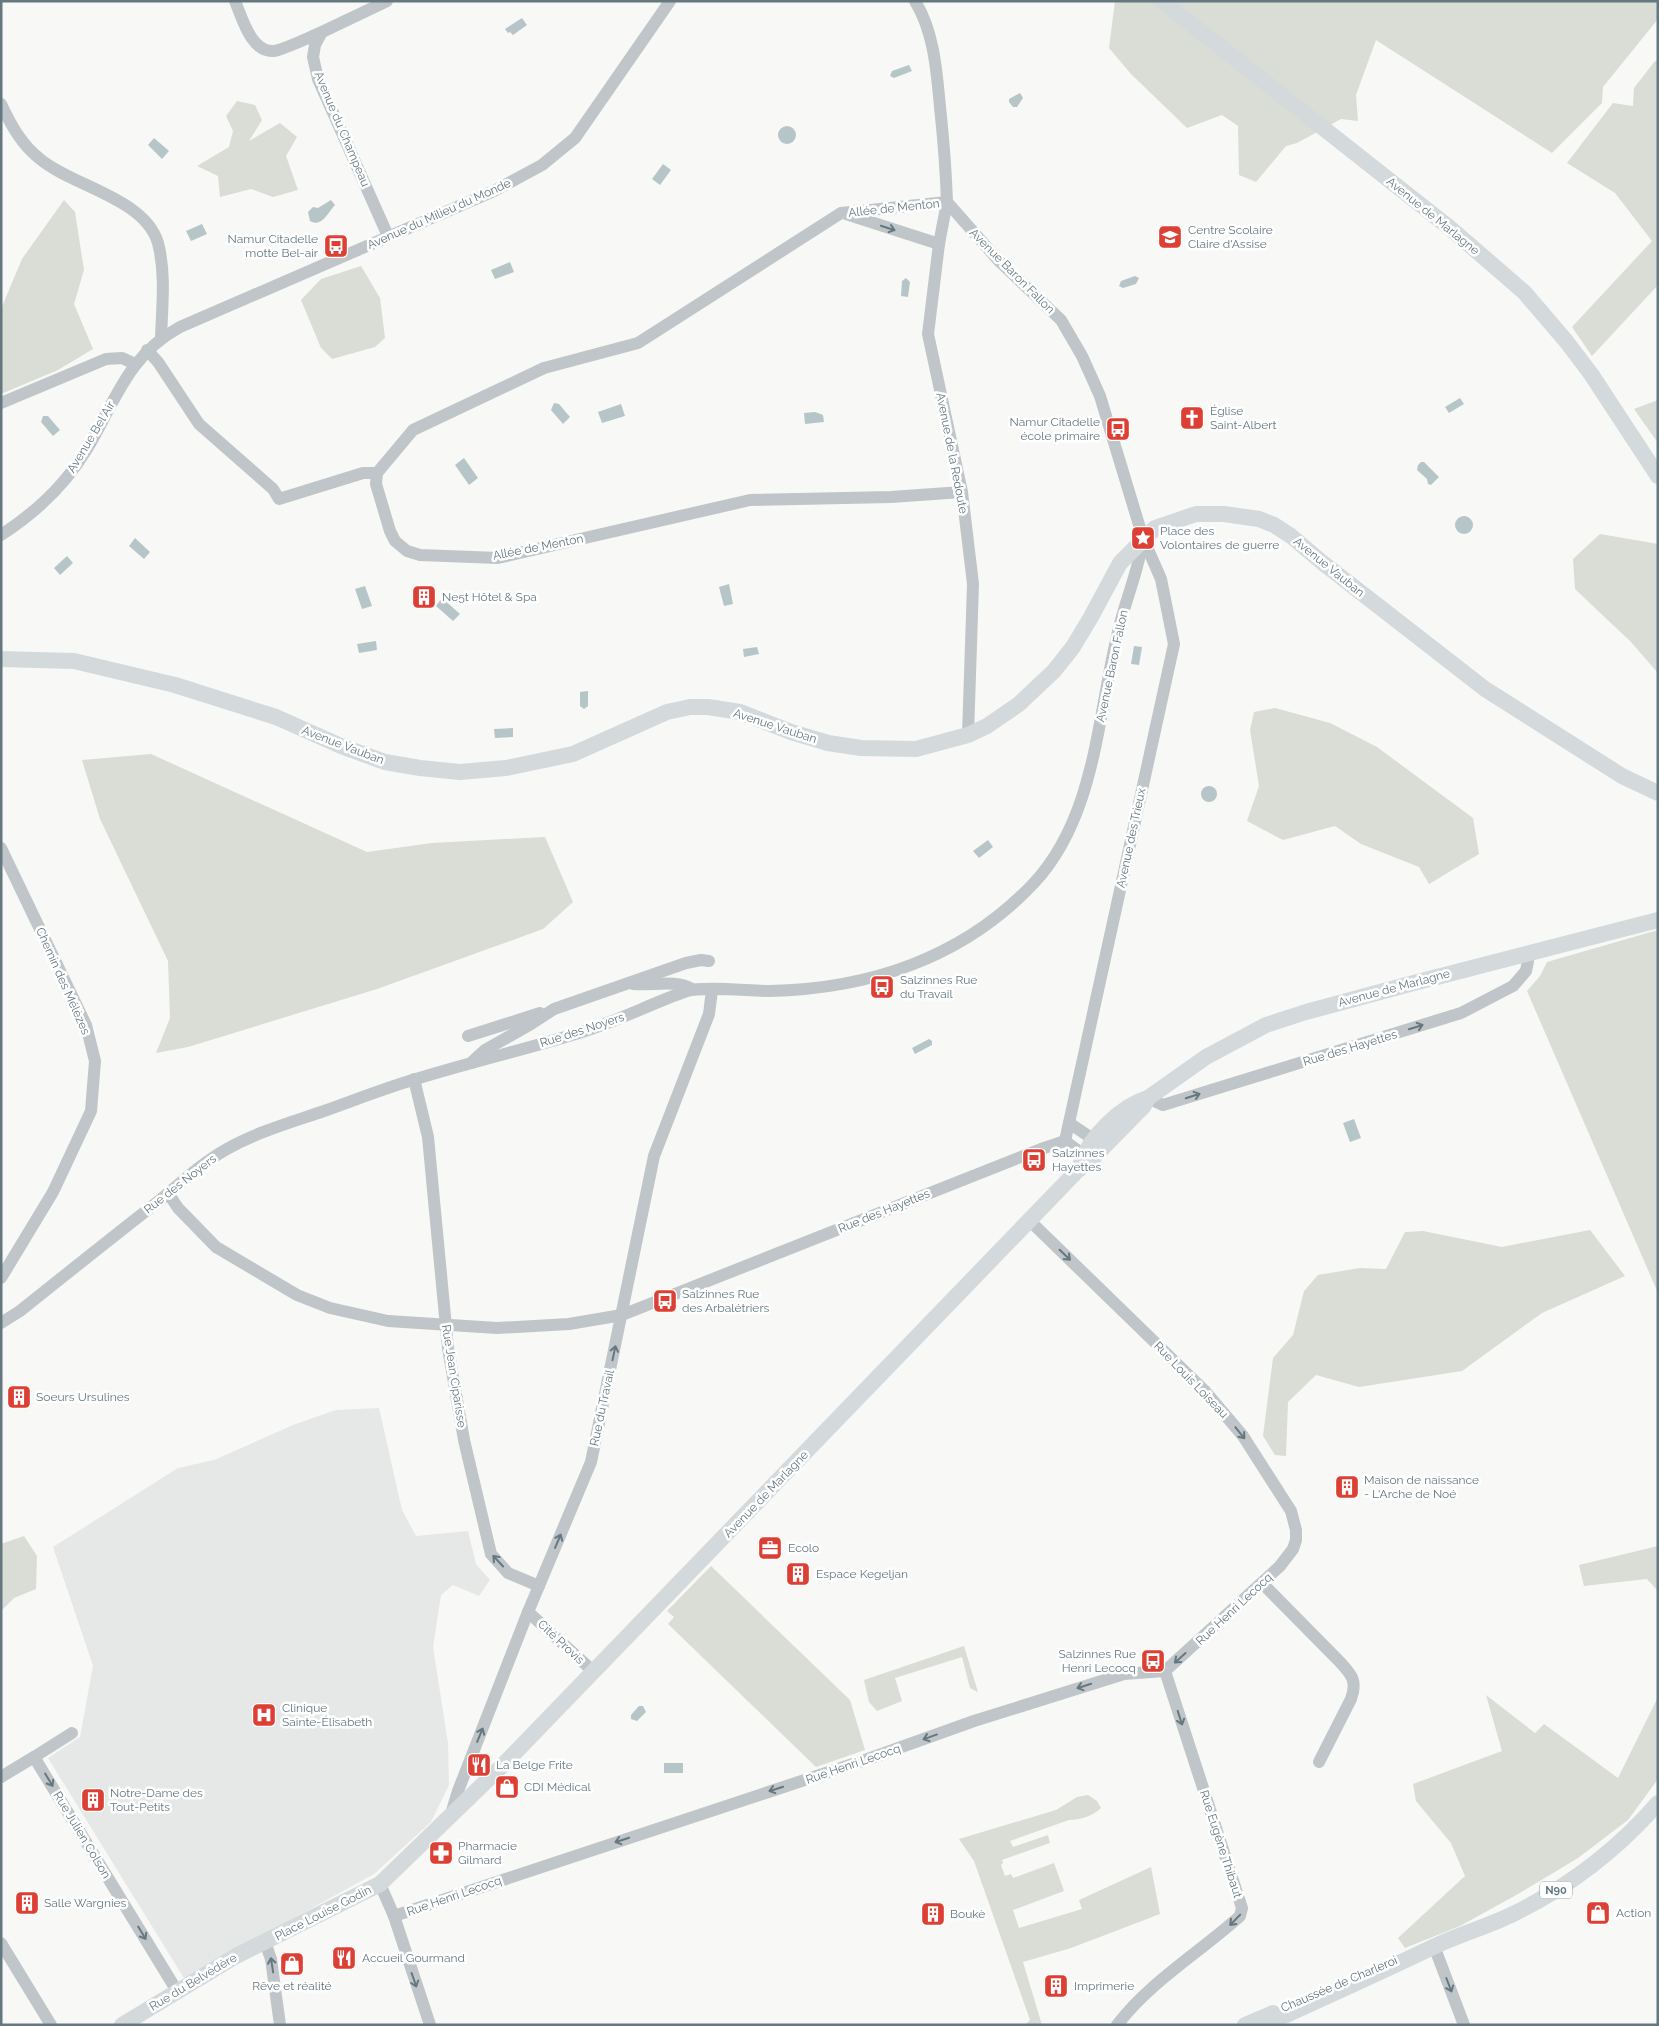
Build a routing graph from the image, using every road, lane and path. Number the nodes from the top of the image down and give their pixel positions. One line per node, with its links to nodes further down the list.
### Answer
1 (235, 1): 6 (street)
2 (387, 1): 6 (street)
3 (670, 1): 10 (street, Avenue du Milieu du Monde)
4 (915, 1): 8 (street)
5 (1162, 1): 17 (main road, Avenue de Marlagne)
6 (322, 32): 10 (street, Avenue du Champeau)
7 (1, 104): 12 (street)
8 (947, 202): 9 (street, Allée de Menton); 11 (street, Avenue de la Redoute); 20 (street, Avenue Baron Fallon)
9 (841, 213): 11 (street, Allée de Menton, one-way to 11); 16 (street, Allée de Menton)
10 (388, 236): 12 (street, Avenue du Milieu du Monde)
11 (939, 244): 18 (street, Avenue de la Redoute)
12 (161, 338): 13 (street, Avenue du Milieu du Monde)
13 (147, 350): 14 (street, Avenue Bel Air); 16 (street)
14 (135, 364): 15 (street); 19 (street, Avenue Bel Air)
15 (1, 403)
16 (377, 474): 18 (street, Allée de Menton)
17 (1658, 476)
18 (962, 492): 22 (street, Avenue de la Redoute)
19 (1, 535)
20 (1143, 538): 22 (main road, Avenue Vauban); 23 (main road, Avenue Vauban); 30 (street, Avenue Baron Fallon); 36 (street, Avenue des Trieux)
21 (1, 659): 22 (main road, Avenue Vauban)
22 (968, 735)
23 (1658, 793)
24 (1, 848): 42 (street, Chemin des Mélèzes)
25 (1658, 920): 26 (main road, Avenue de Marlagne)
26 (1527, 954): 35 (main road, Avenue de Marlagne); 35 (street, Rue des Hayettes, one-way to 26)
27 (709, 961): 28 (street, Rue des Noyers)
28 (628, 983): 29 (street, Rue des Noyers); 31 (street, Rue des Noyers)
29 (692, 990): 30 (street, Rue des Noyers); 33 (street, Rue des Noyers)
30 (712, 990): 43 (street, Rue du Travail)
31 (554, 1009): 32 (street, Rue des Noyers); 33 (street, Rue des Noyers)
32 (468, 1036)
33 (470, 1064): 34 (street, Rue des Noyers)
34 (414, 1079): 40 (street, Rue des Noyers); 45 (street, Rue Jean Ciparisse)
35 (1148, 1098): 37 (main road, Avenue de Marlagne); 39 (main road, Avenue de Marlagne)
36 (1069, 1123): 37 (street); 38 (street, Avenue des Trieux)
37 (1094, 1140): 39 (main road, Avenue de Marlagne)
38 (1065, 1141): 39 (street); 43 (street, Rue des Hayettes)
39 (1088, 1157): 41 (main road, Avenue de Marlagne)
40 (168, 1194): 44 (street, Rue des Noyers); 45 (street, Rue des Hayettes)
41 (1030, 1221): 46 (street, Rue Louis Loiseau, one-way to 46); 51 (main road, Avenue de Marlagne)
42 (1, 1278)
43 (622, 1315): 45 (street, Rue des Hayettes); 48 (street, Rue du Travail, one-way to 43)
44 (1, 1323)
45 (446, 1326): 48 (street, Rue Jean Ciparisse, one-way to 45)
46 (1280, 1566): 47 (street, Rue Henri Lecocq)
47 (1262, 1583): 50 (street, Rue Henri Lecocq, one-way to 50); 54 (street)
48 (539, 1586): 49 (street, Rue du Travail)
49 (528, 1612): 51 (street, Cité Provis); 57 (street, Rue du Travail, one-way to 49)
50 (1165, 1671): 59 (street, Rue Henri Lecocq, one-way to 59); 68 (street, Rue Eugène Thibaut, one-way to 68)
51 (594, 1672): 57 (main road, Avenue de Marlagne)
52 (72, 1733): 53 (street)
53 (34, 1757): 55 (street); 63 (street, Rue Julien Colson, one-way to 63)
54 (1319, 1762)
55 (1, 1777)
56 (1658, 1803): 62 (main road, Chaussée de Charleroi / N90)
57 (451, 1814): 58 (main road, Place Louise Godin)
58 (380, 1884): 59 (street, Place Louise Godin); 61 (main road, Place Louise Godin)
59 (394, 1916): 67 (street, Place Louise Godin, one-way to 67)
60 (1, 1942): 64 (street)
61 (266, 1942): 63 (main road, Rue du Belvédère); 66 (street, one-way to 61)
62 (1434, 1946): 69 (main road, Chaussée de Charleroi / N90); 70 (main road, Chaussée de Charleroi / N90); 71 (street, one-way to 71)
63 (177, 1991): 65 (main road, Rue du Belvédère)
64 (51, 2025)
65 (122, 2025)
66 (280, 2025)
67 (430, 2025)
68 (1116, 2025)
69 (1246, 2025)
70 (1264, 2025)
71 (1464, 2025)

